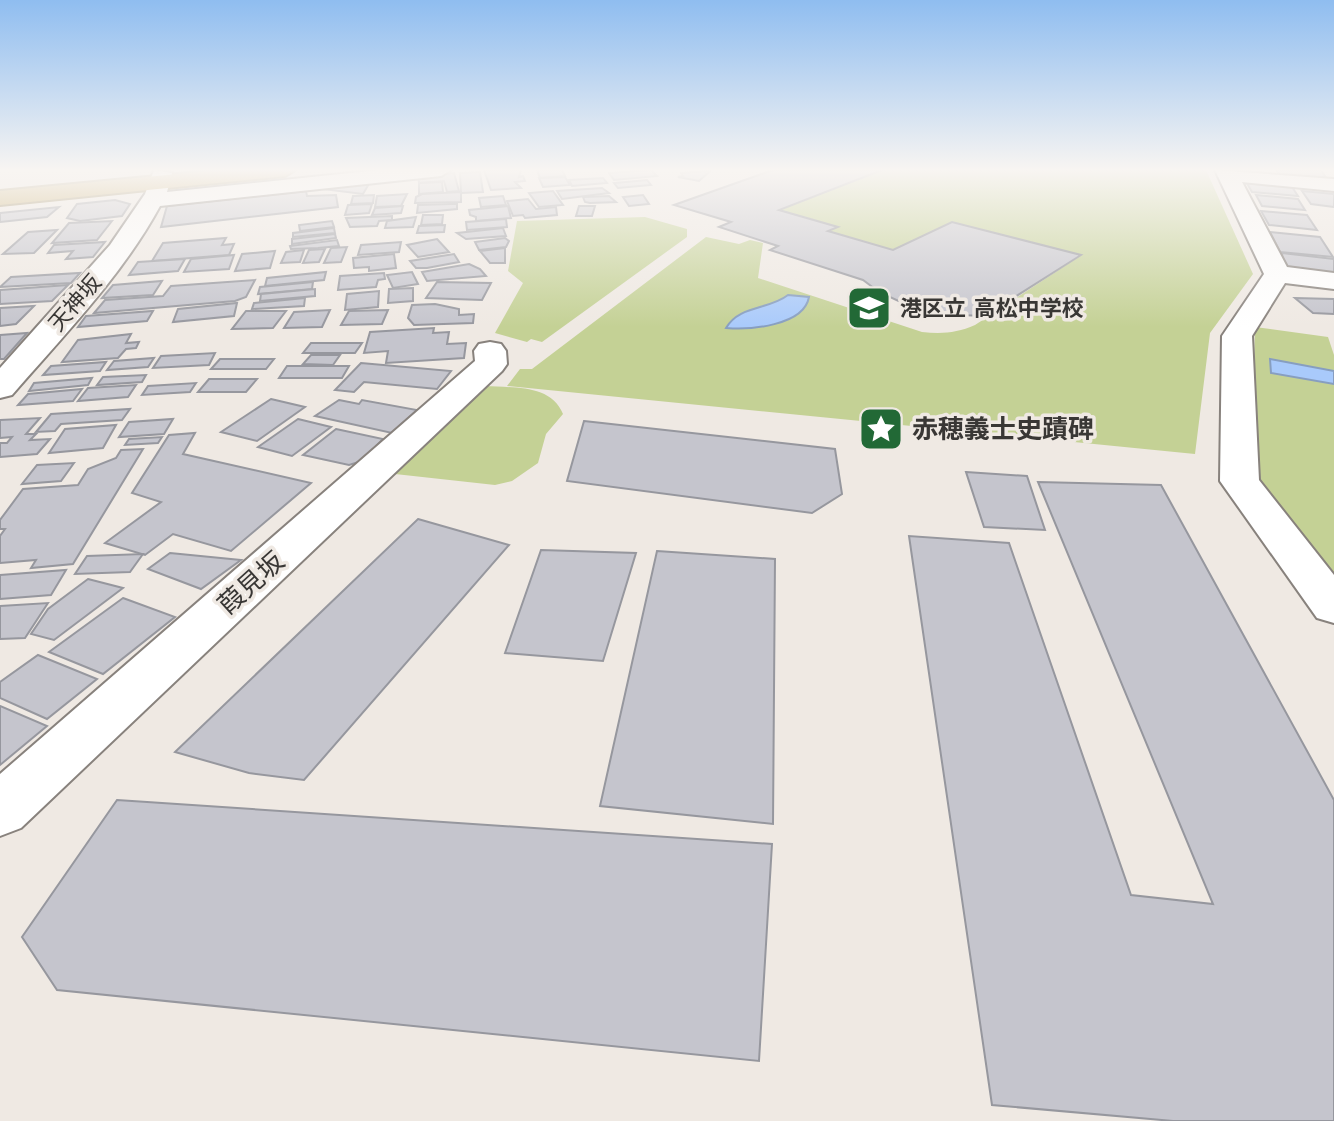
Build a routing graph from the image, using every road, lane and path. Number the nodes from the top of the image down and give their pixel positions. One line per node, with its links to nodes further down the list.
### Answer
1 (134, 222): 6 (street, 天神坂)
2 (1251, 222): 3 (street)
3 (1277, 274): 4 (street); 8 (street)
4 (1334, 281)
5 (490, 351): 9 (street, 葭見坂)
6 (12, 362): 7 (street, 天神坂)
7 (0, 388)
8 (1334, 607)
9 (0, 810)

